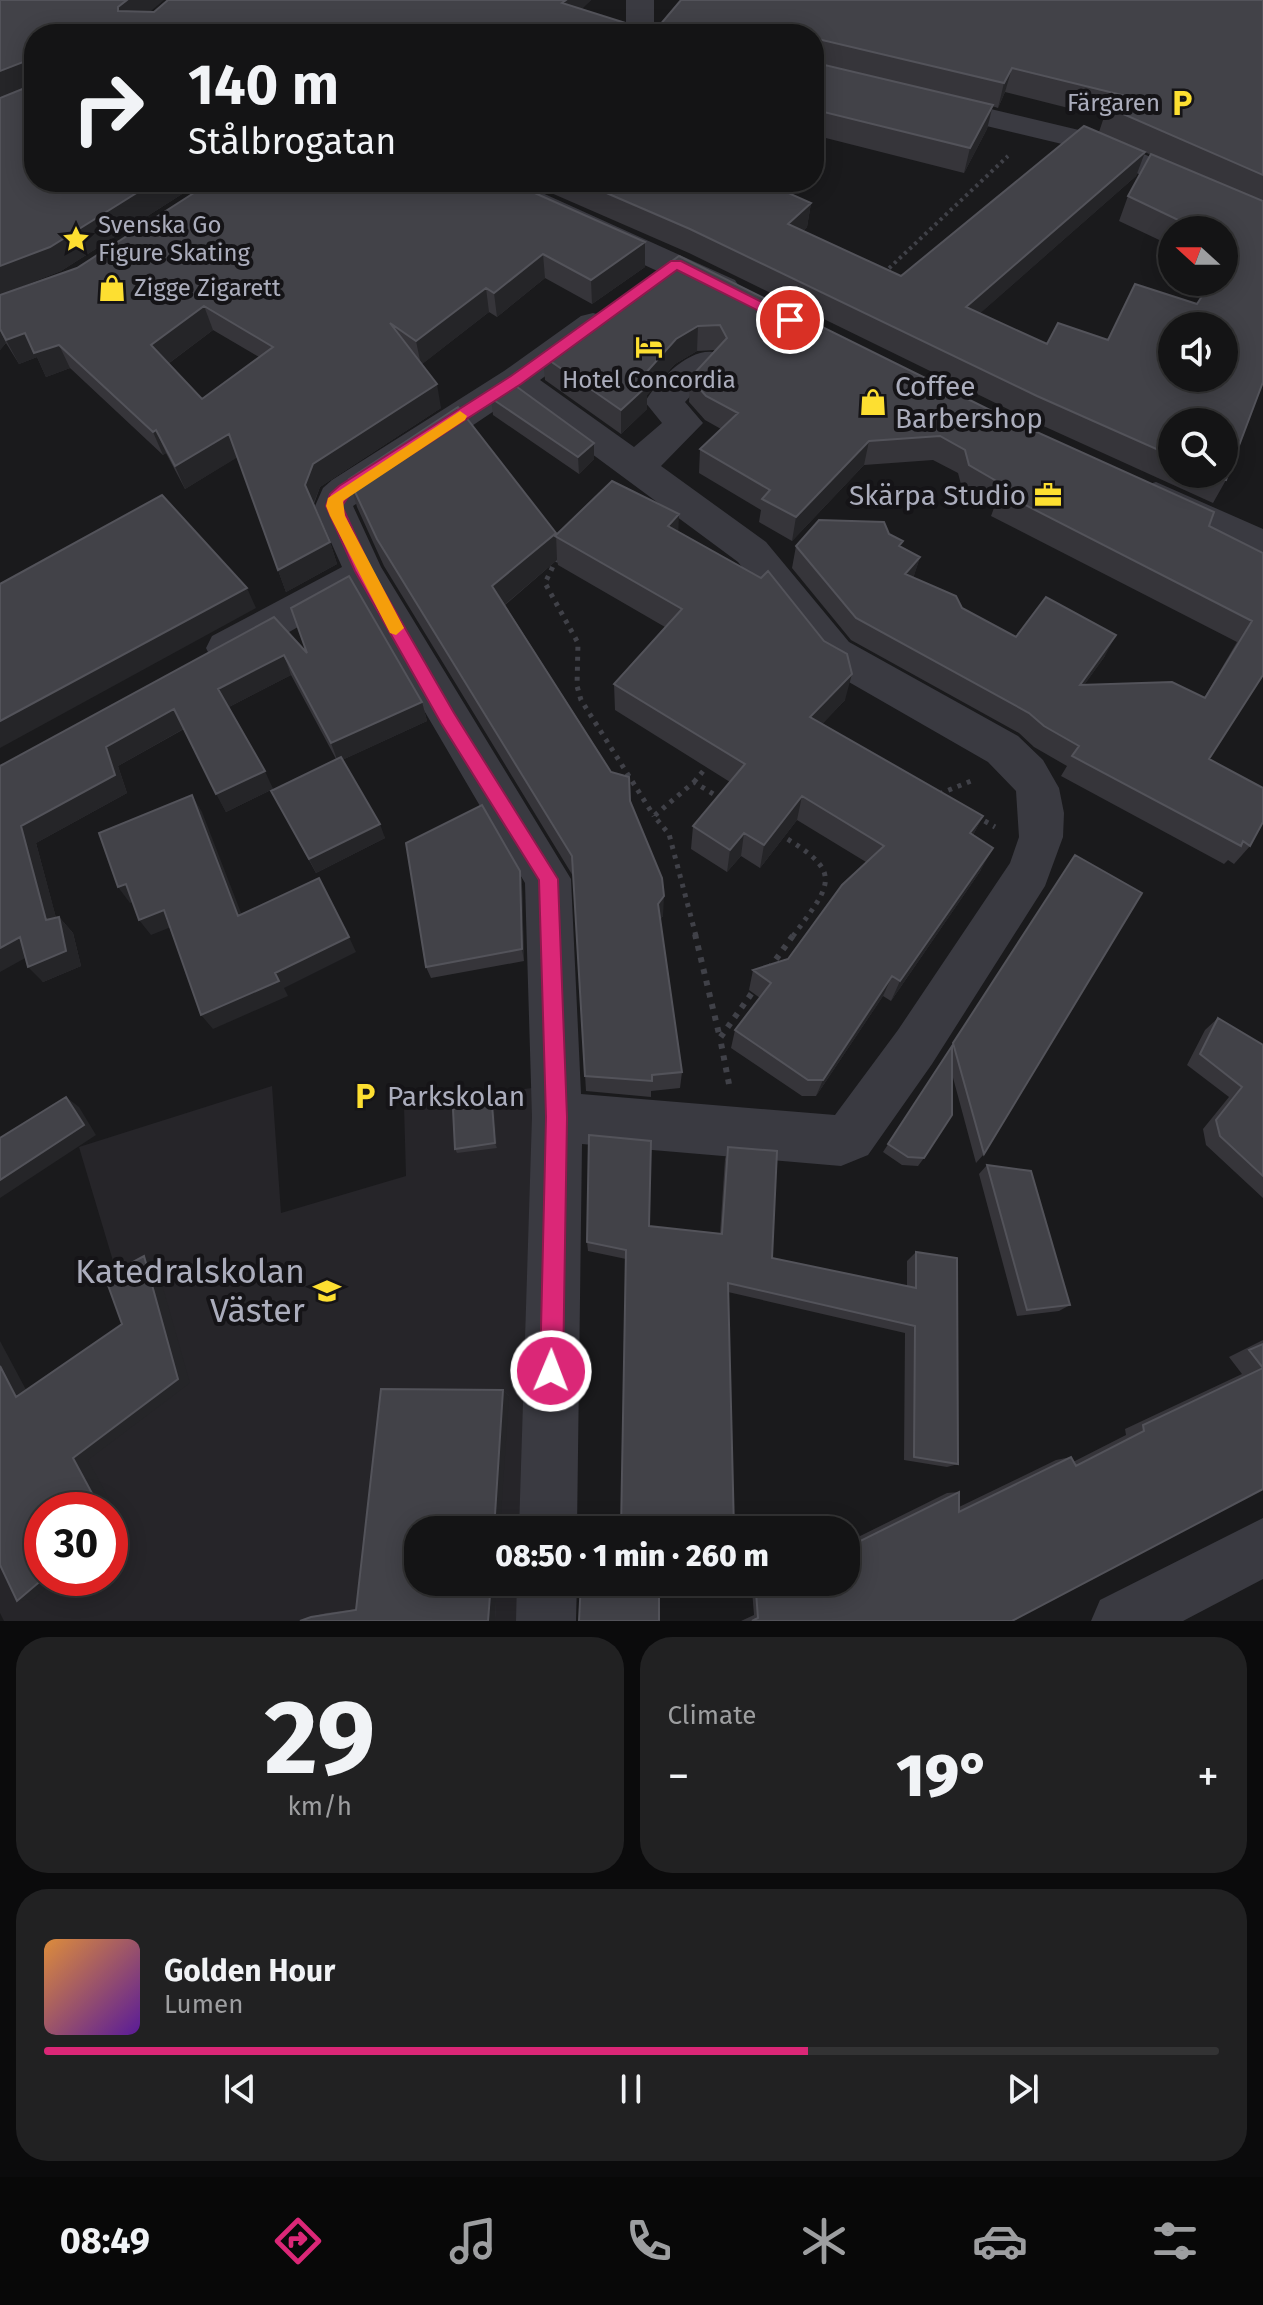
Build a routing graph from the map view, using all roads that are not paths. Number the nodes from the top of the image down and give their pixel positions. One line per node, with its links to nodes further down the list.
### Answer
1 (640, 0): 2 (street)
2 (640, 24)
3 (824, 78): 5 (street)
4 (514, 192): 6 (street)
5 (1263, 220)
6 (676, 264): 7 (street); 9 (street)
7 (747, 299)
8 (706, 361): 10 (street)
9 (516, 380): 10 (street); 14 (street)
10 (635, 468): 16 (street)
11 (1124, 482): 13 (street)
12 (1263, 538): 13 (street)
13 (1263, 546)
14 (363, 571): 15 (street); 16 (street)
15 (187, 670)
16 (557, 1117): 17 (street)
17 (548, 1516)
18 (1263, 1547): 21 (street)
19 (547, 1596): 20 (street)
20 (546, 1621)
21 (1121, 1621)

